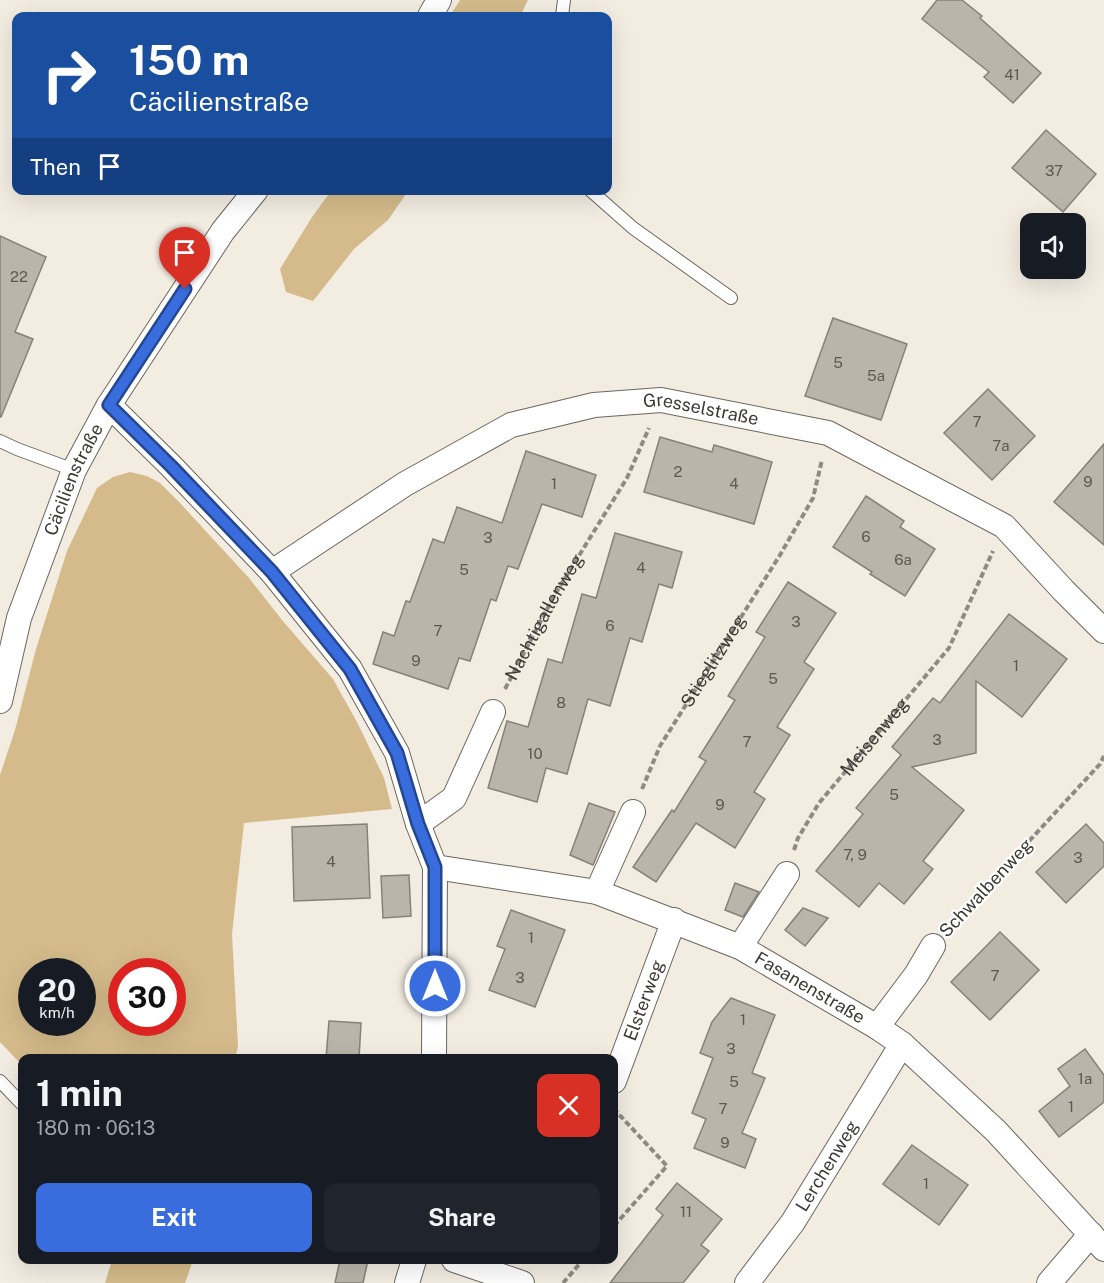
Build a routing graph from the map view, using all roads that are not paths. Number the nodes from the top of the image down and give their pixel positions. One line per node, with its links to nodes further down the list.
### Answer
1 (252, 195): 4 (street, Cäcilienstraße)
2 (596, 195): 3 (lane)
3 (731, 298)
4 (109, 405): 6 (street, Cäcilienstraße); 7 (street)
5 (0, 441): 6 (lane)
6 (74, 470): 9 (street, Cäcilienstraße)
7 (272, 572): 8 (street, Gresselstraße); 12 (street)
8 (1104, 631)
9 (0, 701)
10 (493, 712): 12 (street)
11 (633, 812): 15 (street)
12 (418, 824): 13 (street)
13 (435, 867): 15 (street, Fasanenstraße); 21 (street)
14 (787, 874): 18 (street)
15 (597, 892): 16 (street, Fasanenstraße)
16 (674, 920): 18 (street, Fasanenstraße); 22 (street, Elsterweg)
17 (933, 946): 19 (street, Schwalbenweg)
18 (740, 947): 19 (street, Fasanenstraße)
19 (877, 1027): 20 (street, Fasanenstraße)
20 (902, 1044): 25 (street, Fasanenstraße); 30 (street, Lerchenweg)
21 (439, 1054)
22 (618, 1071)
23 (0, 1081): 24 (lane)
24 (18, 1100)
25 (1097, 1242): 31 (street)
26 (413, 1264): 28 (street)
27 (466, 1264): 29 (street)
28 (407, 1283)
29 (522, 1283)
30 (747, 1283)
31 (1049, 1283)

